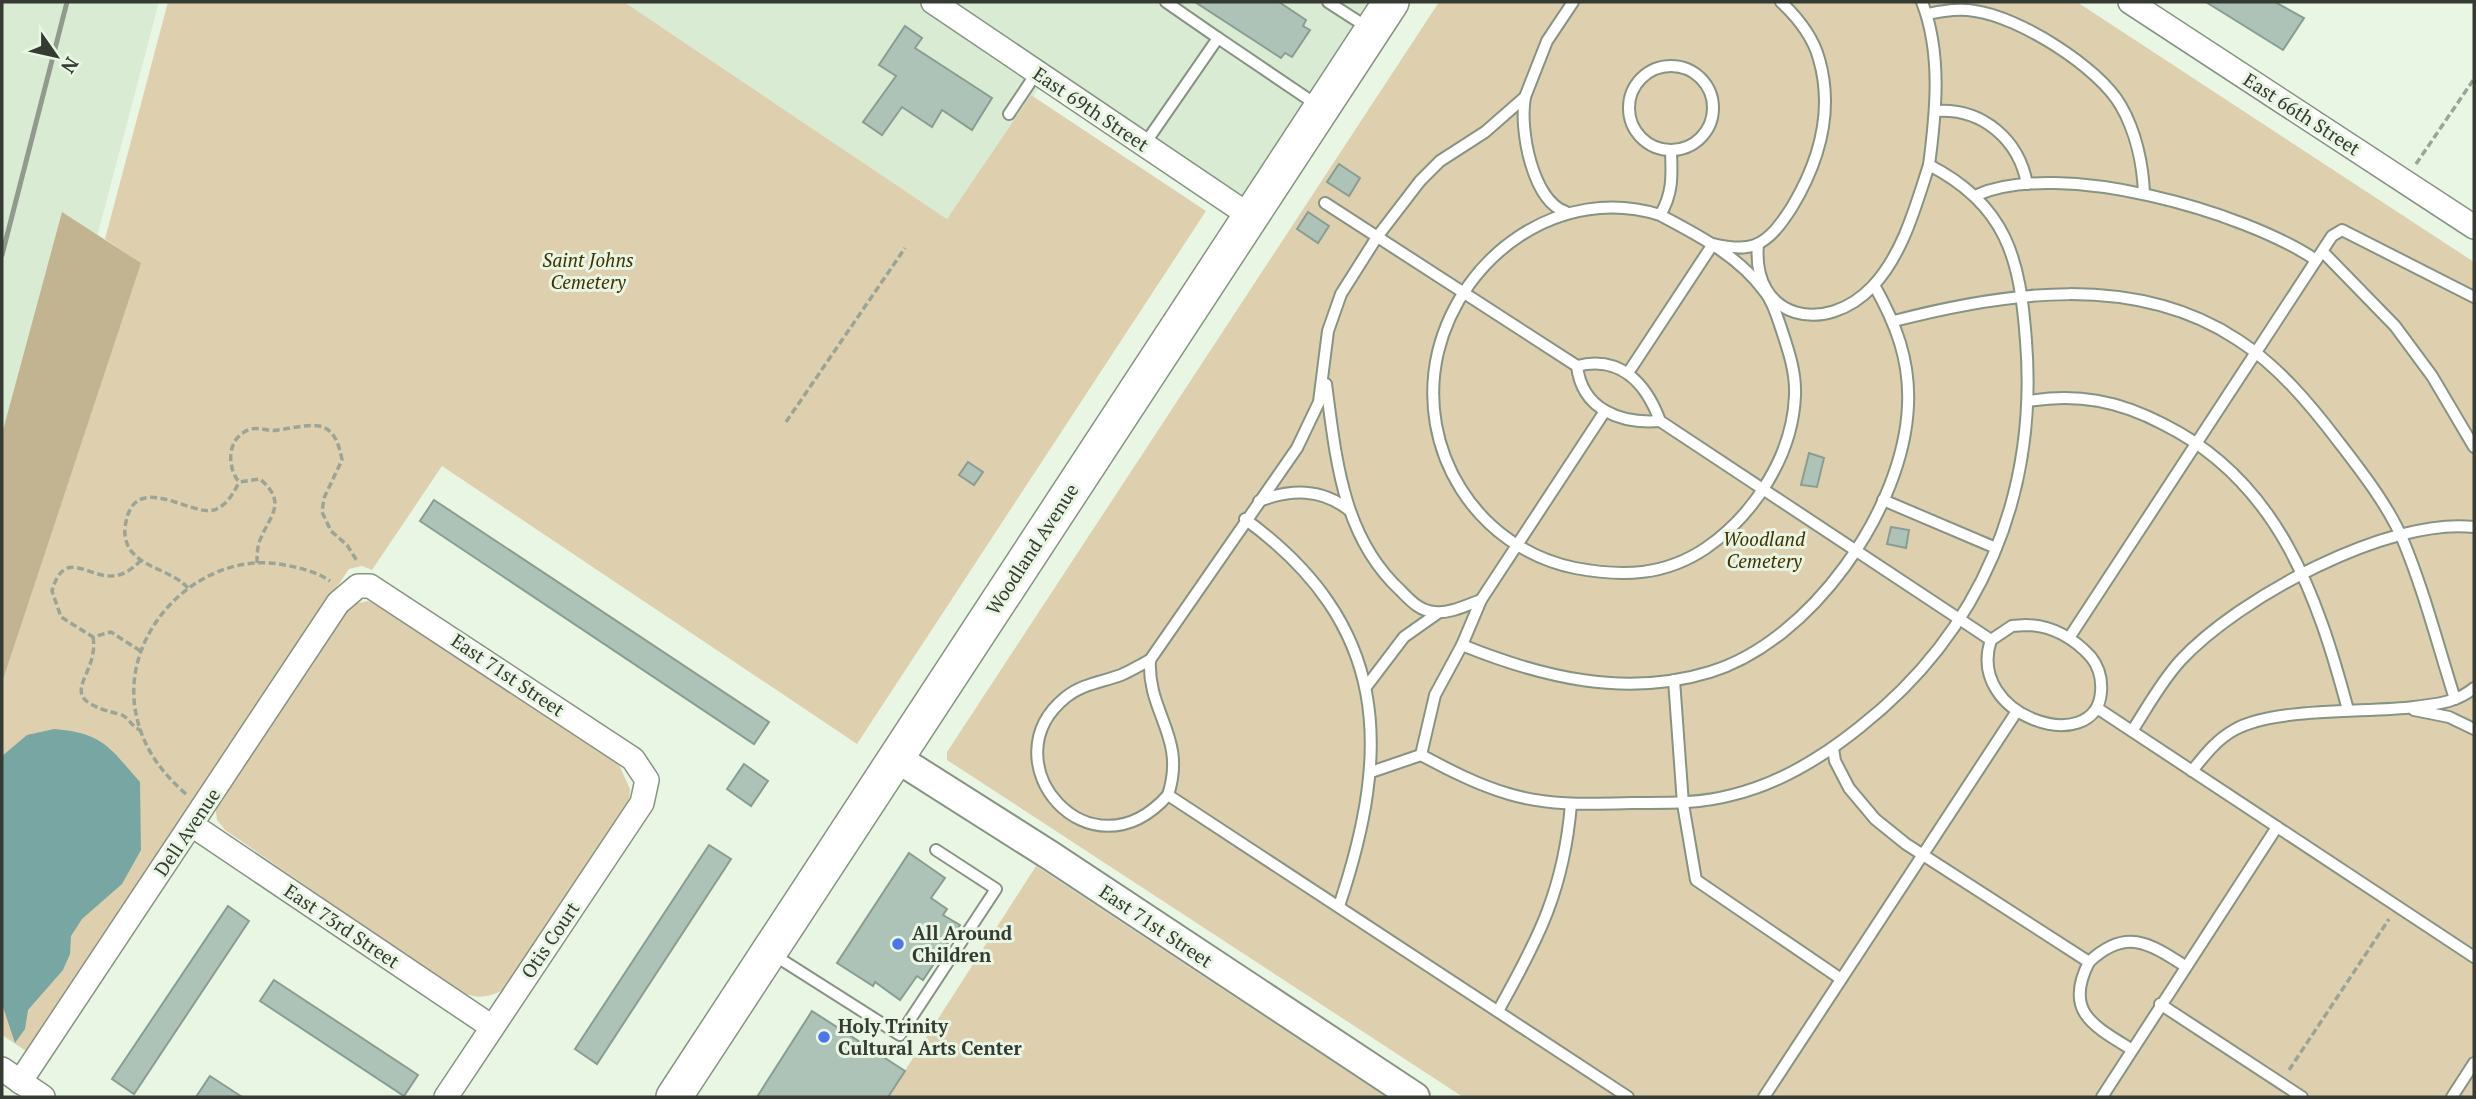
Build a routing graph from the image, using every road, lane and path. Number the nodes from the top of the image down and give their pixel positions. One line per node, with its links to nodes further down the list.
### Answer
1 (933, 2): 12 (street, East 69th Street)
2 (1166, 2): 11 (lane)
3 (1328, 2): 10 (lane)
4 (1391, 2): 10 (main road, Woodland Avenue)
5 (1573, 2): 14 (lane)
6 (1781, 2): 34 (lane)
7 (1922, 2): 9 (lane)
8 (2130, 2): 31 (street, East 66th Street)
9 (1927, 14): 16 (lane); 23 (lane)
10 (1372, 31): 15 (main road, Woodland Avenue)
11 (1218, 38): 15 (lane); 18 (lane)
12 (1037, 72): 17 (lane); 18 (street, East 69th Street)
13 (2474, 79): 21 (path)
14 (1525, 97): 25 (lane); 32 (lane)
15 (1321, 108): 29 (main road, Woodland Avenue)
16 (1936, 111): 20 (lane); 22 (lane)
17 (1009, 114)
18 (1144, 145): 29 (street, East 69th Street)
19 (1671, 151): 19 (lane); 28 (lane)
20 (1929, 164): 24 (lane); 37 (lane)
21 (2414, 167)
22 (2027, 184): 23 (lane); 24 (lane)
23 (2144, 194): 36 (lane)
24 (1977, 195): 40 (lane)
25 (1548, 201): 27 (lane); 30 (lane)
26 (1325, 202): 32 (lane)
27 (1567, 213): 28 (lane); 30 (lane)
28 (1660, 215): 33 (lane)
29 (1250, 216): 93 (main road, Woodland Avenue)
30 (1540, 223): 39 (lane)
31 (2474, 227)
32 (1377, 237): 39 (lane); 45 (lane)
33 (1713, 244): 34 (lane); 38 (lane); 46 (lane)
34 (1758, 244): 38 (lane)
35 (905, 248): 50 (path)
36 (2319, 256): 41 (lane); 43 (lane); 52 (lane)
37 (1874, 285): 38 (lane); 42 (lane)
38 (1768, 294): 54 (lane)
39 (1465, 295): 44 (lane); 61 (lane)
40 (2021, 297): 42 (lane); 43 (lane); 47 (lane)
41 (2474, 297)
42 (1894, 321): 55 (lane)
43 (2256, 353): 51 (lane); 60 (lane)
44 (1577, 366): 46 (lane); 48 (lane)
45 (1324, 373): 56 (lane); 57 (lane)
46 (1628, 373): 49 (lane)
47 (2029, 401): 51 (lane); 62 (lane)
48 (1605, 411): 49 (lane); 61 (lane)
49 (1660, 421): 54 (lane)
50 (786, 422)
51 (2197, 442): 67 (lane); 75 (lane)
52 (2474, 447)
53 (239, 482): 64 (path); 65 (path); 66 (path)
54 (1762, 490): 61 (lane); 63 (lane)
55 (1883, 500): 62 (lane); 63 (lane)
56 (1258, 501): 57 (lane); 58 (lane)
57 (1349, 510): 72 (lane)
58 (1245, 519): 79 (lane); 81 (lane)
59 (2474, 527): 60 (lane)
60 (2401, 537): 67 (lane); 83 (lane)
61 (1517, 546): 71 (lane)
62 (1996, 548): 73 (lane)
63 (1854, 551): 73 (lane); 80 (lane)
64 (142, 560): 70 (path); 74 (path)
65 (357, 561)
66 (257, 563): 68 (path); 70 (path)
67 (2302, 573): 86 (lane); 90 (lane)
68 (331, 581)
69 (358, 586): 96 (street, East 71st Street); 101 (street, Dell Avenue)
70 (188, 588): 78 (path)
71 (1481, 600): 72 (lane); 77 (lane)
72 (1438, 613): 81 (lane)
73 (1960, 619): 76 (lane); 91 (lane)
74 (93, 636): 78 (path); 89 (path)
75 (2069, 638): 76 (lane); 84 (lane)
76 (1991, 640): 87 (lane)
77 (1462, 645): 80 (lane); 92 (lane)
78 (142, 652): 89 (path)
79 (1150, 660): 97 (lane); 97 (lane)
80 (1674, 680): 100 (lane)
81 (1366, 687): 95 (lane)
82 (2474, 688): 83 (lane)
83 (2457, 699): 85 (lane); 88 (lane)
84 (2096, 708): 87 (lane); 90 (lane)
85 (2401, 708): 86 (lane); 88 (lane)
86 (2348, 710): 94 (lane)
87 (2017, 711): 104 (lane)
88 (2473, 728)
89 (141, 730): 98 (path)
90 (2132, 732): 94 (lane)
91 (1833, 748): 100 (lane); 104 (lane)
92 (1421, 755): 95 (lane); 99 (lane)
93 (895, 757): 107 (main road, Woodland Avenue); 122 (street, East 71st Street)
94 (2192, 771): 102 (lane)
95 (1371, 772): 105 (lane)
96 (648, 780): 114 (street, Otis Court)
97 (1168, 795): 105 (lane)
98 (188, 796)
99 (1571, 804): 100 (lane); 113 (lane)
100 (1683, 804): 111 (lane)
101 (191, 825): 114 (street, East 73rd Street); 118 (street, Dell Avenue)
102 (2277, 827): 108 (lane); 110 (lane)
103 (936, 850): 107 (lane)
104 (1923, 853): 109 (lane); 111 (lane)
105 (1339, 906): 113 (lane)
106 (2390, 917): 117 (path)
107 (769, 952): 121 (main road, Woodland Avenue)
108 (2474, 957)
109 (2089, 962): 110 (lane); 115 (lane)
110 (2185, 966): 112 (lane)
111 (1842, 979): 124 (lane)
112 (2160, 1004): 115 (lane); 126 (lane)
113 (1498, 1011): 123 (lane)
114 (492, 1027): 120 (street, Otis Court)
115 (2131, 1049): 125 (lane)
116 (2474, 1063): 127 (lane)
117 (2286, 1075)
118 (11, 1076): 119 (street)
119 (43, 1097)
120 (446, 1097)
121 (674, 1097)
122 (1415, 1097)
123 (1628, 1097)
124 (1764, 1097)
125 (2102, 1097)
126 (2302, 1097)
127 (2452, 1097)

